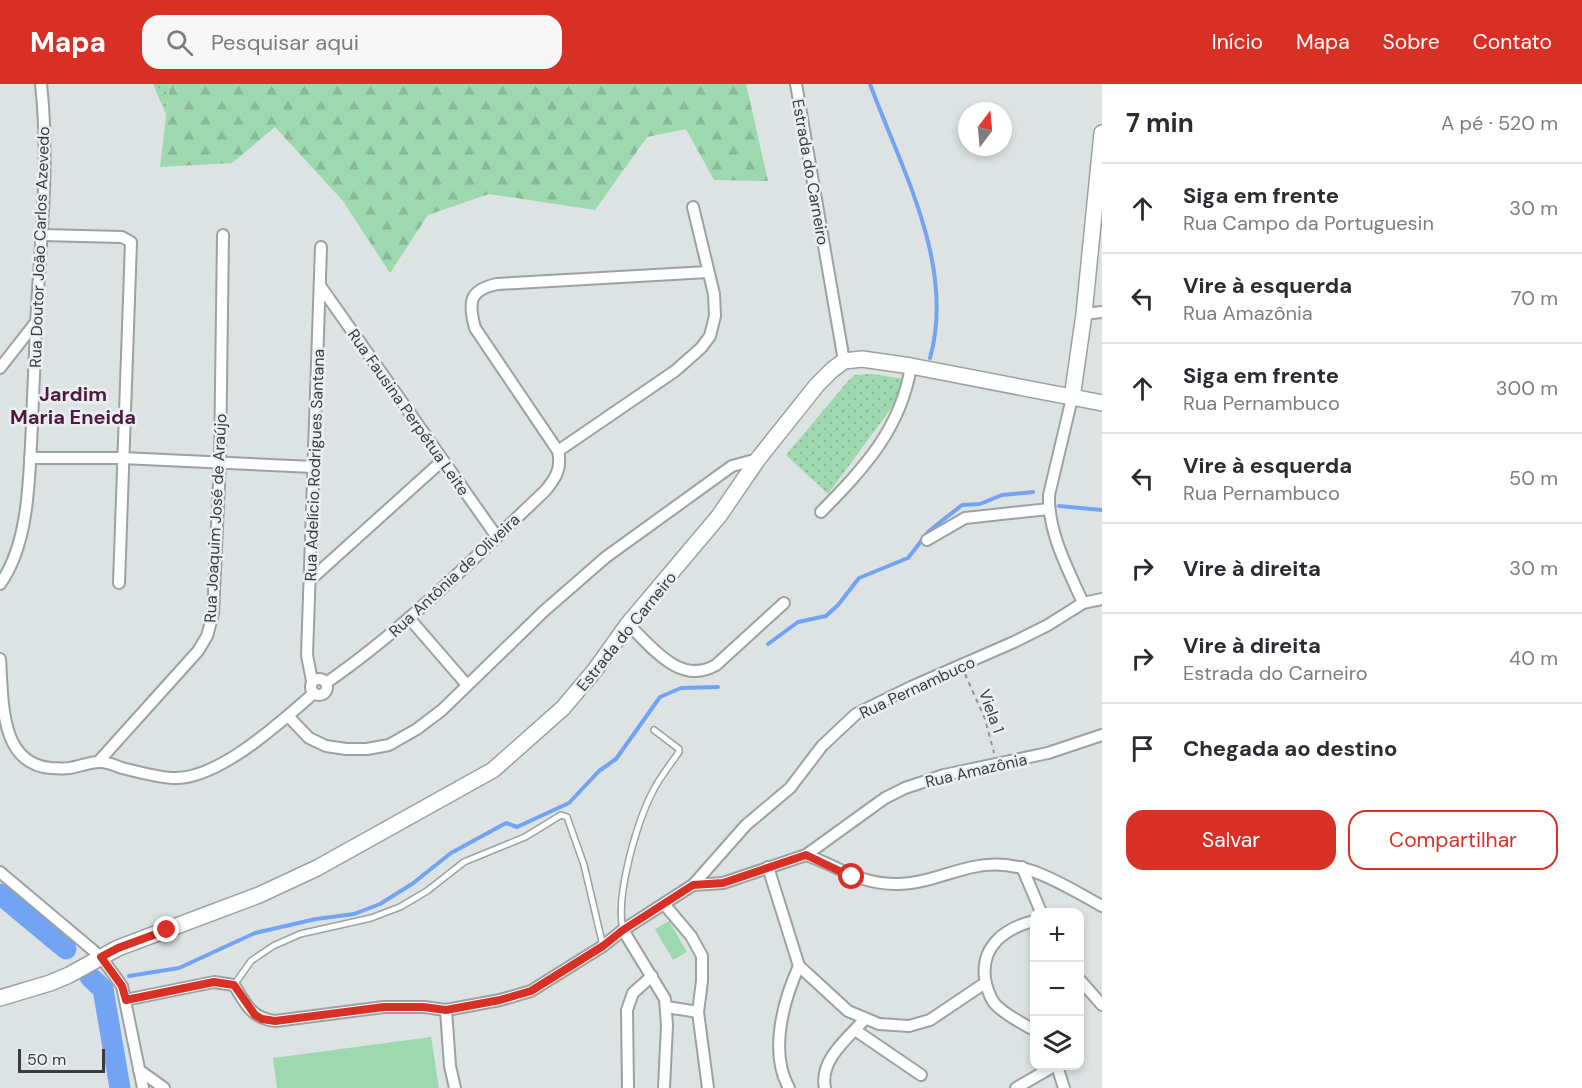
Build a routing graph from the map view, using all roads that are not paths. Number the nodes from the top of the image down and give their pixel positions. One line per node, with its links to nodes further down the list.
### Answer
1 (41, 84): 6 (street, Rua Doutor João Carlos Azevedo)
2 (796, 84): 14 (street, Estrada do Carneiro)
3 (1102, 133): 4 (street)
4 (1099, 200): 12 (street)
5 (693, 207): 9 (street)
6 (42, 235): 13 (street, Rua Doutor João Carlos Azevedo); 21 (street)
7 (223, 235): 24 (street, Rua Joaquim José de Araújo)
8 (321, 247): 10 (street, Rua Adelício Rodrigues Santana)
9 (708, 272): 19 (street); 19 (street)
10 (321, 287): 23 (street, Rua Fausina Perpétua Leite); 25 (street, Rua Adelício Rodrigues Santana)
11 (1102, 312): 12 (street)
12 (1084, 314): 17 (street)
13 (36, 322): 16 (street); 20 (street, Rua Doutor João Carlos Azevedo)
14 (844, 361): 15 (street); 22 (street, Estrada do Carneiro)
15 (911, 366): 17 (street); 27 (street)
16 (0, 368)
17 (1072, 398): 18 (street); 26 (street)
18 (1102, 403)
19 (558, 451): 28 (street, Rua Antônia de Oliveira)
20 (30, 458): 21 (street); 32 (street, Rua Doutor João Carlos Azevedo)
21 (122, 458): 24 (street); 31 (street)
22 (758, 459): 37 (street, Estrada do Carneiro); 41 (street)
23 (442, 461): 28 (street, Rua Fausina Perpétua Leite); 30 (street)
24 (220, 462): 25 (street); 46 (street, Rua Joaquim José de Araújo)
25 (313, 467): 30 (street, Rua Adelício Rodrigues Santana)
26 (1049, 509): 29 (street); 35 (street)
27 (821, 512)
28 (496, 537): 36 (street, Rua Antônia de Oliveira)
29 (927, 540)
30 (310, 580): 39 (street, Rua Adelício Rodrigues Santana)
31 (119, 583)
32 (0, 584)
33 (1102, 599): 35 (street, Rua Pernambuco)
34 (784, 603): 37 (street)
35 (1083, 603): 51 (street, Rua Pernambuco)
36 (408, 618): 40 (street, Rua Antônia de Oliveira); 41 (street)
37 (628, 624): 58 (street, Estrada do Carneiro)
38 (0, 659): 46 (street)
39 (312, 681): 40 (street); 42 (street)
40 (326, 683): 42 (street)
41 (467, 685): 43 (street)
42 (314, 693): 43 (street)
43 (288, 716): 46 (street)
44 (654, 730): 56 (lane)
45 (1102, 735): 47 (street, Rua Amazônia)
46 (99, 761)
47 (806, 855): 48 (street, Rua Amazônia); 49 (street)
48 (768, 867): 51 (street, Rua Amazônia); 59 (street)
49 (1023, 867): 53 (street); 54 (street)
50 (0, 872): 58 (street)
51 (693, 885): 52 (street, Rua Pernambuco)
52 (664, 904): 56 (street, Rua Pernambuco); 69 (street)
53 (1102, 906)
54 (1039, 908)
55 (1030, 923): 61 (street)
56 (623, 930): 57 (street, Rua Pernambuco); 60 (street)
57 (603, 946): 62 (lane); 68 (street, Rua Pernambuco)
58 (101, 957): 64 (street, Estrada do Carneiro); 65 (street)
59 (798, 966): 70 (street); 83 (street)
60 (652, 976): 67 (street); 80 (street)
61 (985, 983): 70 (street); 71 (street)
62 (234, 985): 65 (street); 68 (street, Rua Pernambuco)
63 (1084, 985): 66 (street)
64 (0, 998)
65 (126, 1000): 73 (street)
66 (1102, 1005)
67 (667, 1007): 69 (street); 81 (street)
68 (446, 1010): 79 (street)
69 (698, 1012): 82 (street)
70 (865, 1019): 72 (street)
71 (1030, 1027)
72 (855, 1030): 76 (street); 84 (street)
73 (139, 1070): 77 (street); 78 (street)
74 (1047, 1070): 85 (street)
75 (1057, 1070): 86 (street)
76 (921, 1075)
77 (142, 1088)
78 (164, 1088)
79 (455, 1088)
80 (628, 1088)
81 (664, 1088)
82 (708, 1088)
83 (789, 1088)
84 (825, 1088)
85 (1016, 1088)
86 (1064, 1088)

